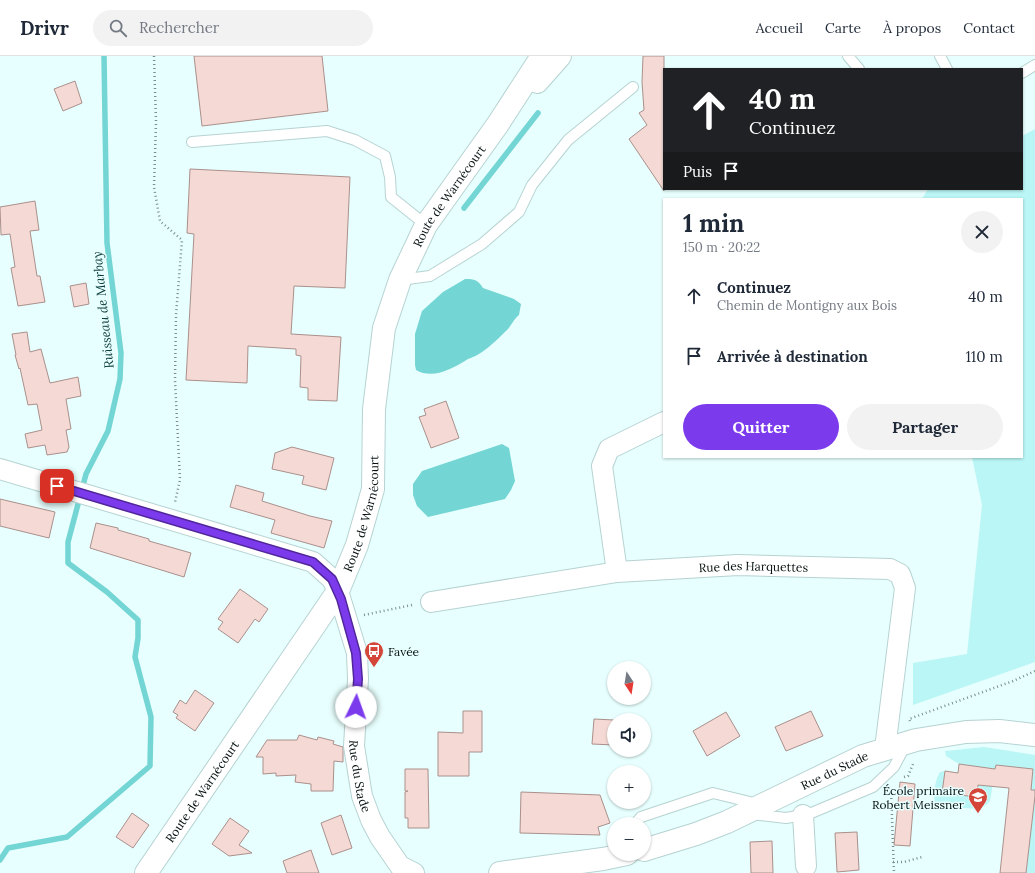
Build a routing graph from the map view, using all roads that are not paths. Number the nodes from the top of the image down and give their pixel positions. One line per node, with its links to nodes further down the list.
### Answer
1 (542, 56): 10 (main road, Route de Warnécourt)
2 (560, 56): 10 (main road, Route de Warnécourt)
3 (848, 56): 6 (lane)
4 (940, 56): 7 (lane)
5 (1035, 65): 8 (lane)
6 (858, 68)
7 (946, 68)
8 (1023, 72)
9 (633, 86): 13 (lane)
10 (498, 124): 12 (main road, Route de Warnécourt)
11 (192, 142): 12 (lane)
12 (426, 225): 13 (main road, Route de Warnécourt)
13 (400, 280): 17 (main road, Route de Warnécourt)
14 (663, 422): 16 (street)
15 (0, 469): 17 (street, Rue du Stade)
16 (617, 572): 18 (street, Rue des Harquettes); 21 (street, Rue des Harquettes)
17 (338, 591): 29 (main road, Route de Warnécourt); 30 (street, Rue du Stade)
18 (431, 602)
19 (1035, 735): 20 (main road, Rue du Stade)
20 (911, 741): 21 (main road, Rue du Stade); 23 (lane)
21 (885, 749): 22 (main road, Rue du Stade)
22 (754, 809): 23 (lane); 24 (lane); 25 (main road, Rue du Stade)
23 (803, 815): 28 (street)
24 (641, 817)
25 (651, 848)
26 (607, 858): 27 (main road)
27 (574, 868): 31 (main road)
28 (806, 870)
29 (146, 873)
30 (414, 873)
31 (500, 873)

